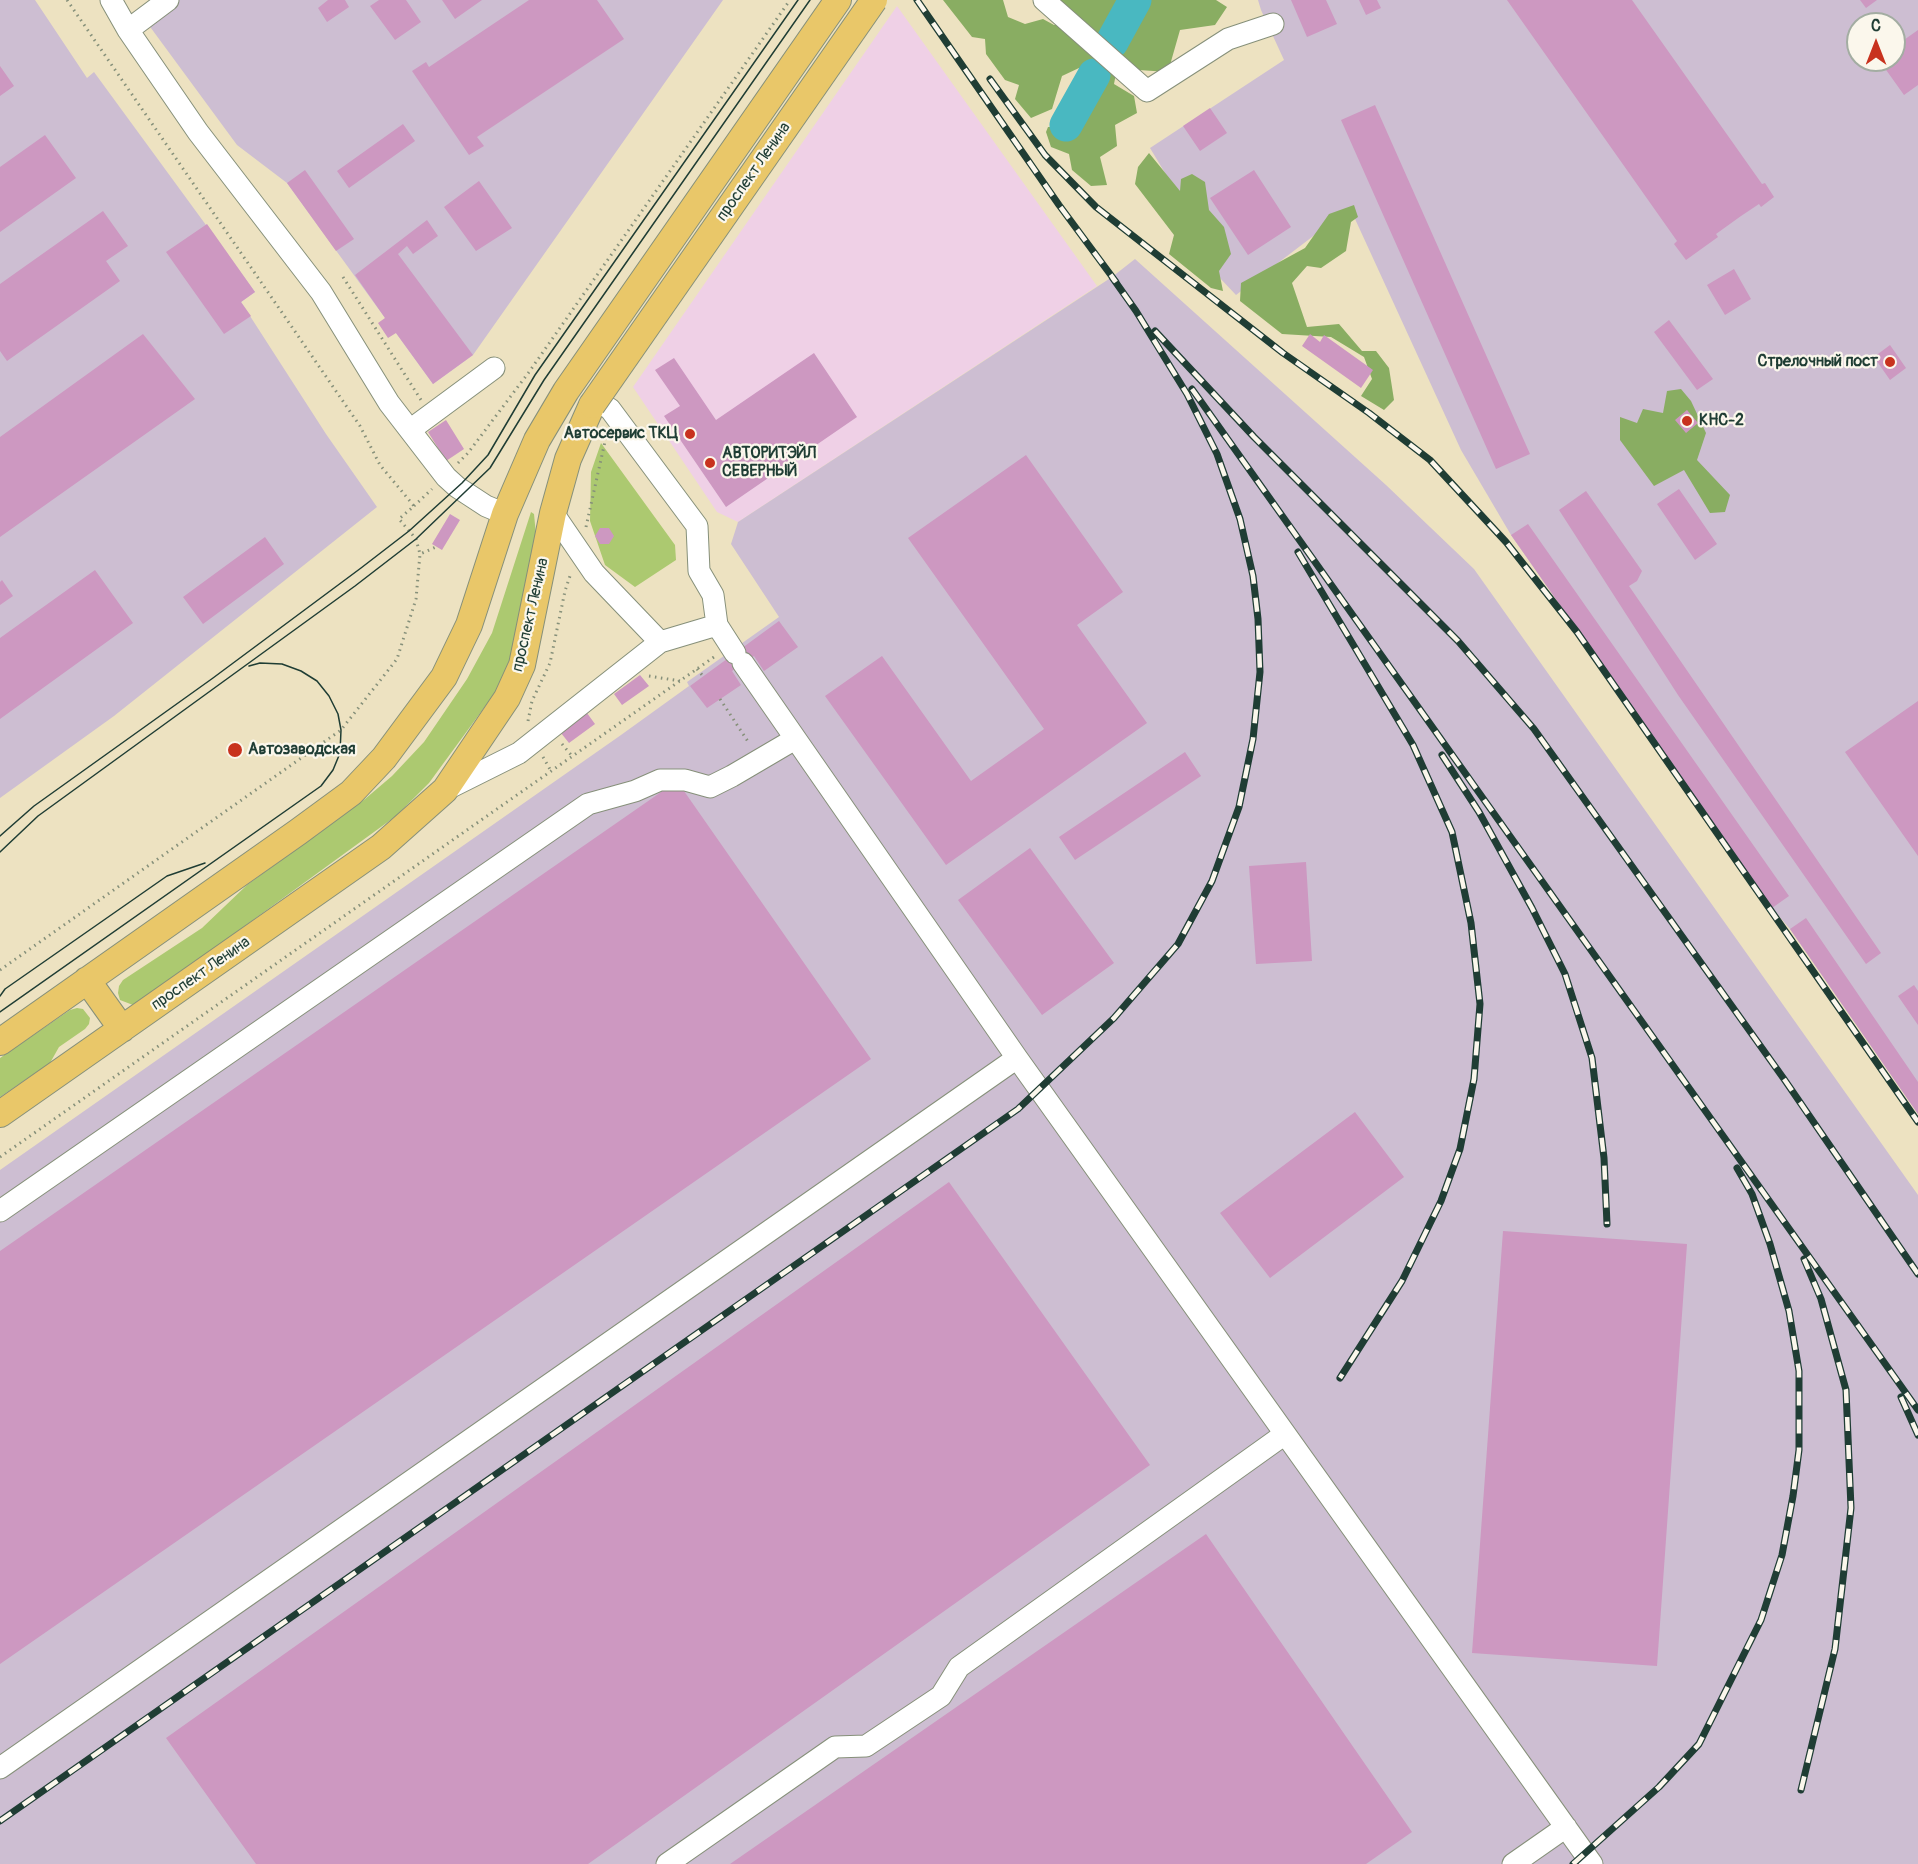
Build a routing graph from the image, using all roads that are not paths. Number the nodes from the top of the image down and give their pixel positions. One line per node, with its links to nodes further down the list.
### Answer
1 (111, 0): 7 (street)
2 (168, 0): 7 (street)
3 (838, 0): 11 (main road, проспект Ленина)
4 (874, 0): 9 (main road, проспект Ленина, bridge)
5 (1044, 0): 6 (street)
6 (1273, 24)
7 (128, 30): 10 (street)
8 (494, 368): 10 (street)
9 (593, 402): 12 (main road, проспект Ленина); 13 (street)
10 (410, 430): 11 (street)
11 (509, 505): 12 (main road); 17 (main road, проспект Ленина)
12 (553, 513): 14 (street); 16 (main road, проспект Ленина)
13 (717, 625): 14 (street); 15 (street)
14 (660, 642): 16 (street)
15 (795, 739): 20 (street); 22 (street)
16 (445, 790): 18 (main road, проспект Ленина)
17 (87, 980): 18 (main road); 19 (main road, проспект Ленина)
18 (122, 1029): 21 (main road, проспект Ленина)
19 (0, 1042)
20 (1017, 1058): 23 (street); 24 (street)
21 (0, 1114)
22 (0, 1211)
23 (1285, 1434): 25 (street); 26 (street)
24 (0, 1768)
25 (1566, 1827): 27 (street); 28 (street)
26 (668, 1864)
27 (1513, 1864)
28 (1592, 1864)

